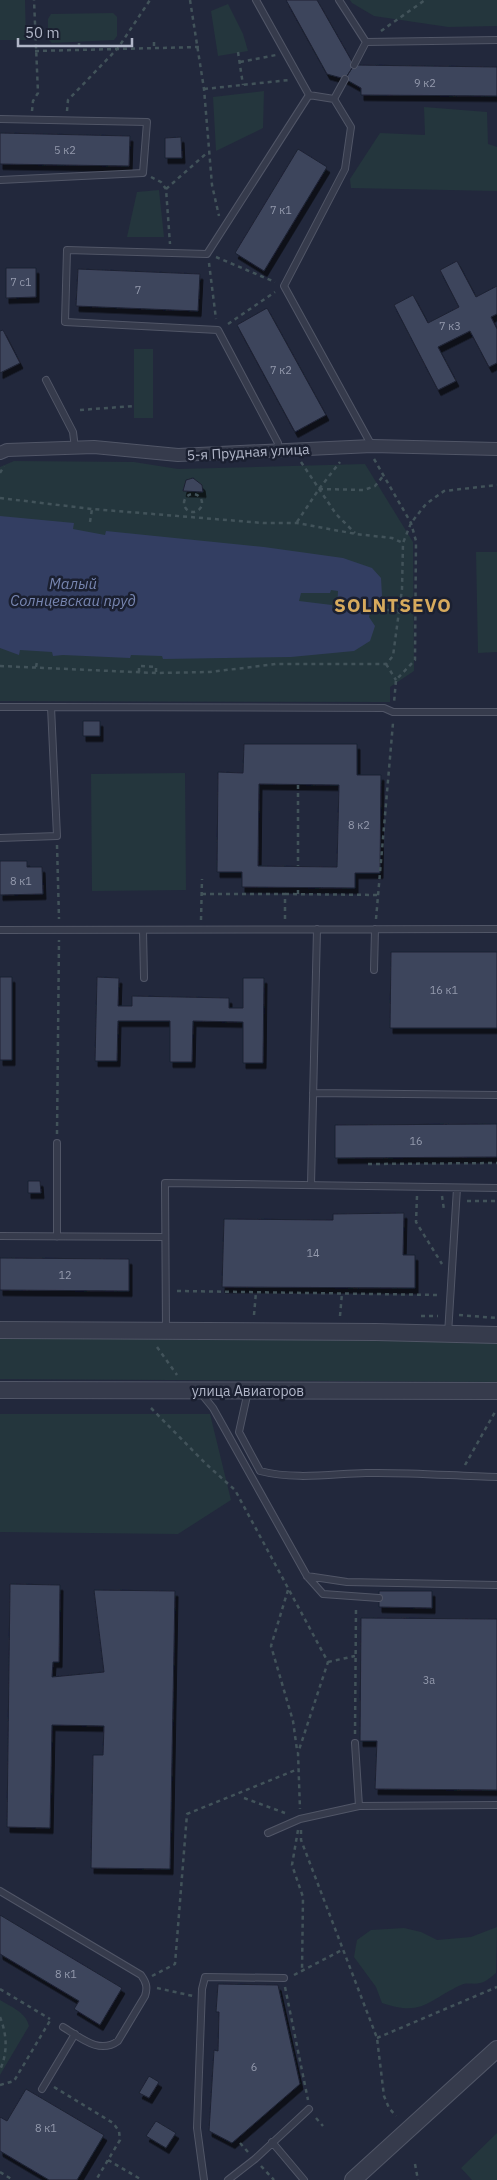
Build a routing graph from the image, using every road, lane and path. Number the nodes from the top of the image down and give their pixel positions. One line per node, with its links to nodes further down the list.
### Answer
1 (34, 0): 8 (path)
2 (150, 0): 14 (path)
3 (190, 0): 13 (path)
4 (256, 0): 19 (lane)
5 (339, 0): 11 (lane)
6 (425, 0): 11 (path)
7 (26, 32): 8 (path)
8 (36, 32): 17 (path)
9 (497, 40): 11 (lane)
10 (154, 42): 15 (path)
11 (366, 42): 21 (lane)
12 (79, 43): 16 (path)
13 (198, 47): 15 (path); 25 (path)
14 (118, 48): 15 (path); 16 (path); 30 (path)
15 (154, 49)
16 (79, 50): 17 (path)
17 (35, 51): 29 (path)
18 (238, 52): 20 (path)
19 (285, 52): 20 (path); 22 (lane)
20 (240, 62): 24 (path)
21 (354, 65)
22 (299, 77): 24 (path); 26 (lane)
23 (345, 79): 27 (lane)
24 (243, 85): 25 (path)
25 (204, 88): 31 (path)
26 (309, 95): 27 (lane); 35 (lane)
27 (334, 99): 38 (lane)
28 (0, 119): 29 (lane)
29 (32, 120): 30 (lane)
30 (66, 120): 32 (lane)
31 (208, 152): 34 (path); 35 (path)
32 (143, 174): 33 (lane); 34 (path)
33 (0, 180)
34 (166, 189): 36 (path)
35 (224, 227): 37 (lane)
36 (170, 253): 37 (lane); 39 (lane)
37 (207, 254): 38 (path); 39 (path)
38 (284, 286): 39 (path); 43 (lane)
39 (218, 330): 46 (lane)
40 (46, 380): 44 (lane)
41 (134, 406): 42 (path)
42 (80, 410)
43 (370, 446): 45 (street, 5-я Прудная улица); 46 (street, 5-я Прудная улица); 50 (path)
44 (74, 448): 46 (street, 5-я Прудная улица); 47 (street, 5-я Прудная улица)
45 (497, 449)
46 (276, 450)
47 (0, 453)
48 (342, 460): 52 (path)
49 (300, 461): 52 (path)
50 (384, 475): 52 (path); 59 (path)
51 (497, 486): 59 (path)
52 (319, 489): 58 (path); 60 (path)
53 (0, 498): 54 (path)
54 (92, 509): 56 (path); 57 (path)
55 (192, 513): 55 (path); 56 (path)
56 (192, 517): 58 (path)
57 (90, 522)
58 (297, 523): 60 (path)
59 (411, 523): 61 (path); 64 (path)
60 (356, 534): 61 (path)
61 (403, 543): 63 (path)
62 (387, 610): 63 (path)
63 (400, 611): 64 (path); 66 (path)
64 (414, 611): 71 (path)
65 (37, 662): 68 (path)
66 (386, 664): 70 (path); 71 (path)
67 (0, 666): 68 (path)
68 (36, 667): 69 (path)
69 (139, 672): 70 (path); 70 (path)
70 (156, 672)
71 (396, 680): 74 (path)
72 (0, 707): 73 (lane)
73 (51, 707): 74 (lane); 77 (lane)
74 (394, 712): 75 (lane); 85 (path)
75 (497, 712)
76 (298, 784): 79 (path)
77 (57, 836): 78 (lane); 90 (path)
78 (0, 838)
79 (298, 866)
80 (202, 879): 82 (path)
81 (298, 887): 84 (path)
82 (202, 894): 83 (path); 92 (path)
83 (285, 894): 84 (path); 93 (path)
84 (298, 894): 85 (path)
85 (378, 895): 87 (path)
86 (316, 929): 87 (lane); 93 (lane); 96 (lane)
87 (375, 929): 88 (lane); 94 (lane)
88 (497, 929)
89 (0, 930): 90 (lane)
90 (60, 930): 91 (lane); 98 (path)
91 (143, 930): 92 (lane); 95 (lane)
92 (201, 930): 93 (lane)
93 (285, 930)
94 (374, 970)
95 (144, 978)
96 (313, 1093): 97 (lane); 101 (lane)
97 (497, 1095)
98 (57, 1143): 110 (lane)
99 (368, 1164): 100 (path)
100 (497, 1164)
101 (310, 1185): 102 (lane); 111 (lane)
102 (457, 1188): 103 (lane); 106 (lane)
103 (497, 1188)
104 (424, 1194): 112 (path)
105 (437, 1194): 108 (path)
106 (456, 1200): 107 (path); 123 (lane)
107 (497, 1201)
108 (444, 1219)
109 (0, 1236): 110 (lane)
110 (57, 1237): 111 (lane)
111 (164, 1237): 122 (lane)
112 (444, 1257)
113 (177, 1291): 114 (path)
114 (256, 1292): 115 (path); 120 (path)
115 (342, 1293): 116 (path); 118 (path)
116 (443, 1295)
117 (435, 1312): 119 (path)
118 (340, 1316)
119 (431, 1316)
120 (254, 1317)
121 (0, 1330): 122 (street)
122 (166, 1331): 123 (street)
123 (448, 1334): 124 (street)
124 (497, 1335)
125 (154, 1343): 126 (path)
126 (179, 1378)
127 (0, 1390): 128 (street, улица Авиаторов)
128 (200, 1391): 130 (street, улица Авиаторов); 135 (lane)
129 (497, 1391): 130 (street, улица Авиаторов)
130 (248, 1392): 134 (lane)
131 (151, 1408): 137 (path)
132 (495, 1412): 133 (path)
133 (464, 1468)
134 (497, 1477)
135 (307, 1576): 136 (lane); 138 (lane)
136 (497, 1585)
137 (288, 1590): 141 (path); 143 (path)
138 (357, 1598): 139 (lane); 140 (path)
139 (379, 1598)
140 (355, 1656): 141 (path); 142 (path)
141 (328, 1662): 143 (path)
142 (355, 1743): 146 (lane)
143 (298, 1753): 144 (path)
144 (298, 1769): 148 (path); 153 (path)
145 (244, 1798): 148 (path)
146 (359, 1806): 147 (lane); 148 (lane)
147 (497, 1806)
148 (300, 1819): 149 (lane); 151 (path); 151 (path)
149 (268, 1833)
150 (0, 1891): 153 (lane)
151 (343, 1950): 160 (path)
152 (284, 1978): 166 (path); 180 (lane)
153 (146, 1983): 156 (path); 159 (lane)
154 (497, 1987): 160 (path)
155 (0, 1989): 164 (path)
156 (184, 1995)
157 (0, 2017): 162 (path)
158 (63, 2027): 159 (lane)
159 (75, 2034): 163 (lane)
160 (377, 2038): 167 (path)
161 (497, 2049): 185 (street)
162 (0, 2070)
163 (46, 2083): 165 (lane); 172 (path)
164 (0, 2084)
165 (42, 2089)
166 (309, 2109): 168 (path); 169 (lane)
167 (395, 2114)
168 (323, 2126)
169 (272, 2142): 181 (lane); 184 (lane)
170 (240, 2143): 171 (path)
171 (248, 2152)
172 (108, 2160): 178 (path); 179 (path)
173 (415, 2164): 186 (path)
174 (261, 2165): 176 (path)
175 (0, 2172): 177 (path)
176 (269, 2174): 182 (path); 183 (path)
177 (13, 2180)
178 (96, 2180)
179 (142, 2180)
180 (204, 2180)
181 (228, 2180)
182 (266, 2180)
183 (274, 2180)
184 (304, 2180)
185 (353, 2180)
186 (418, 2180)

